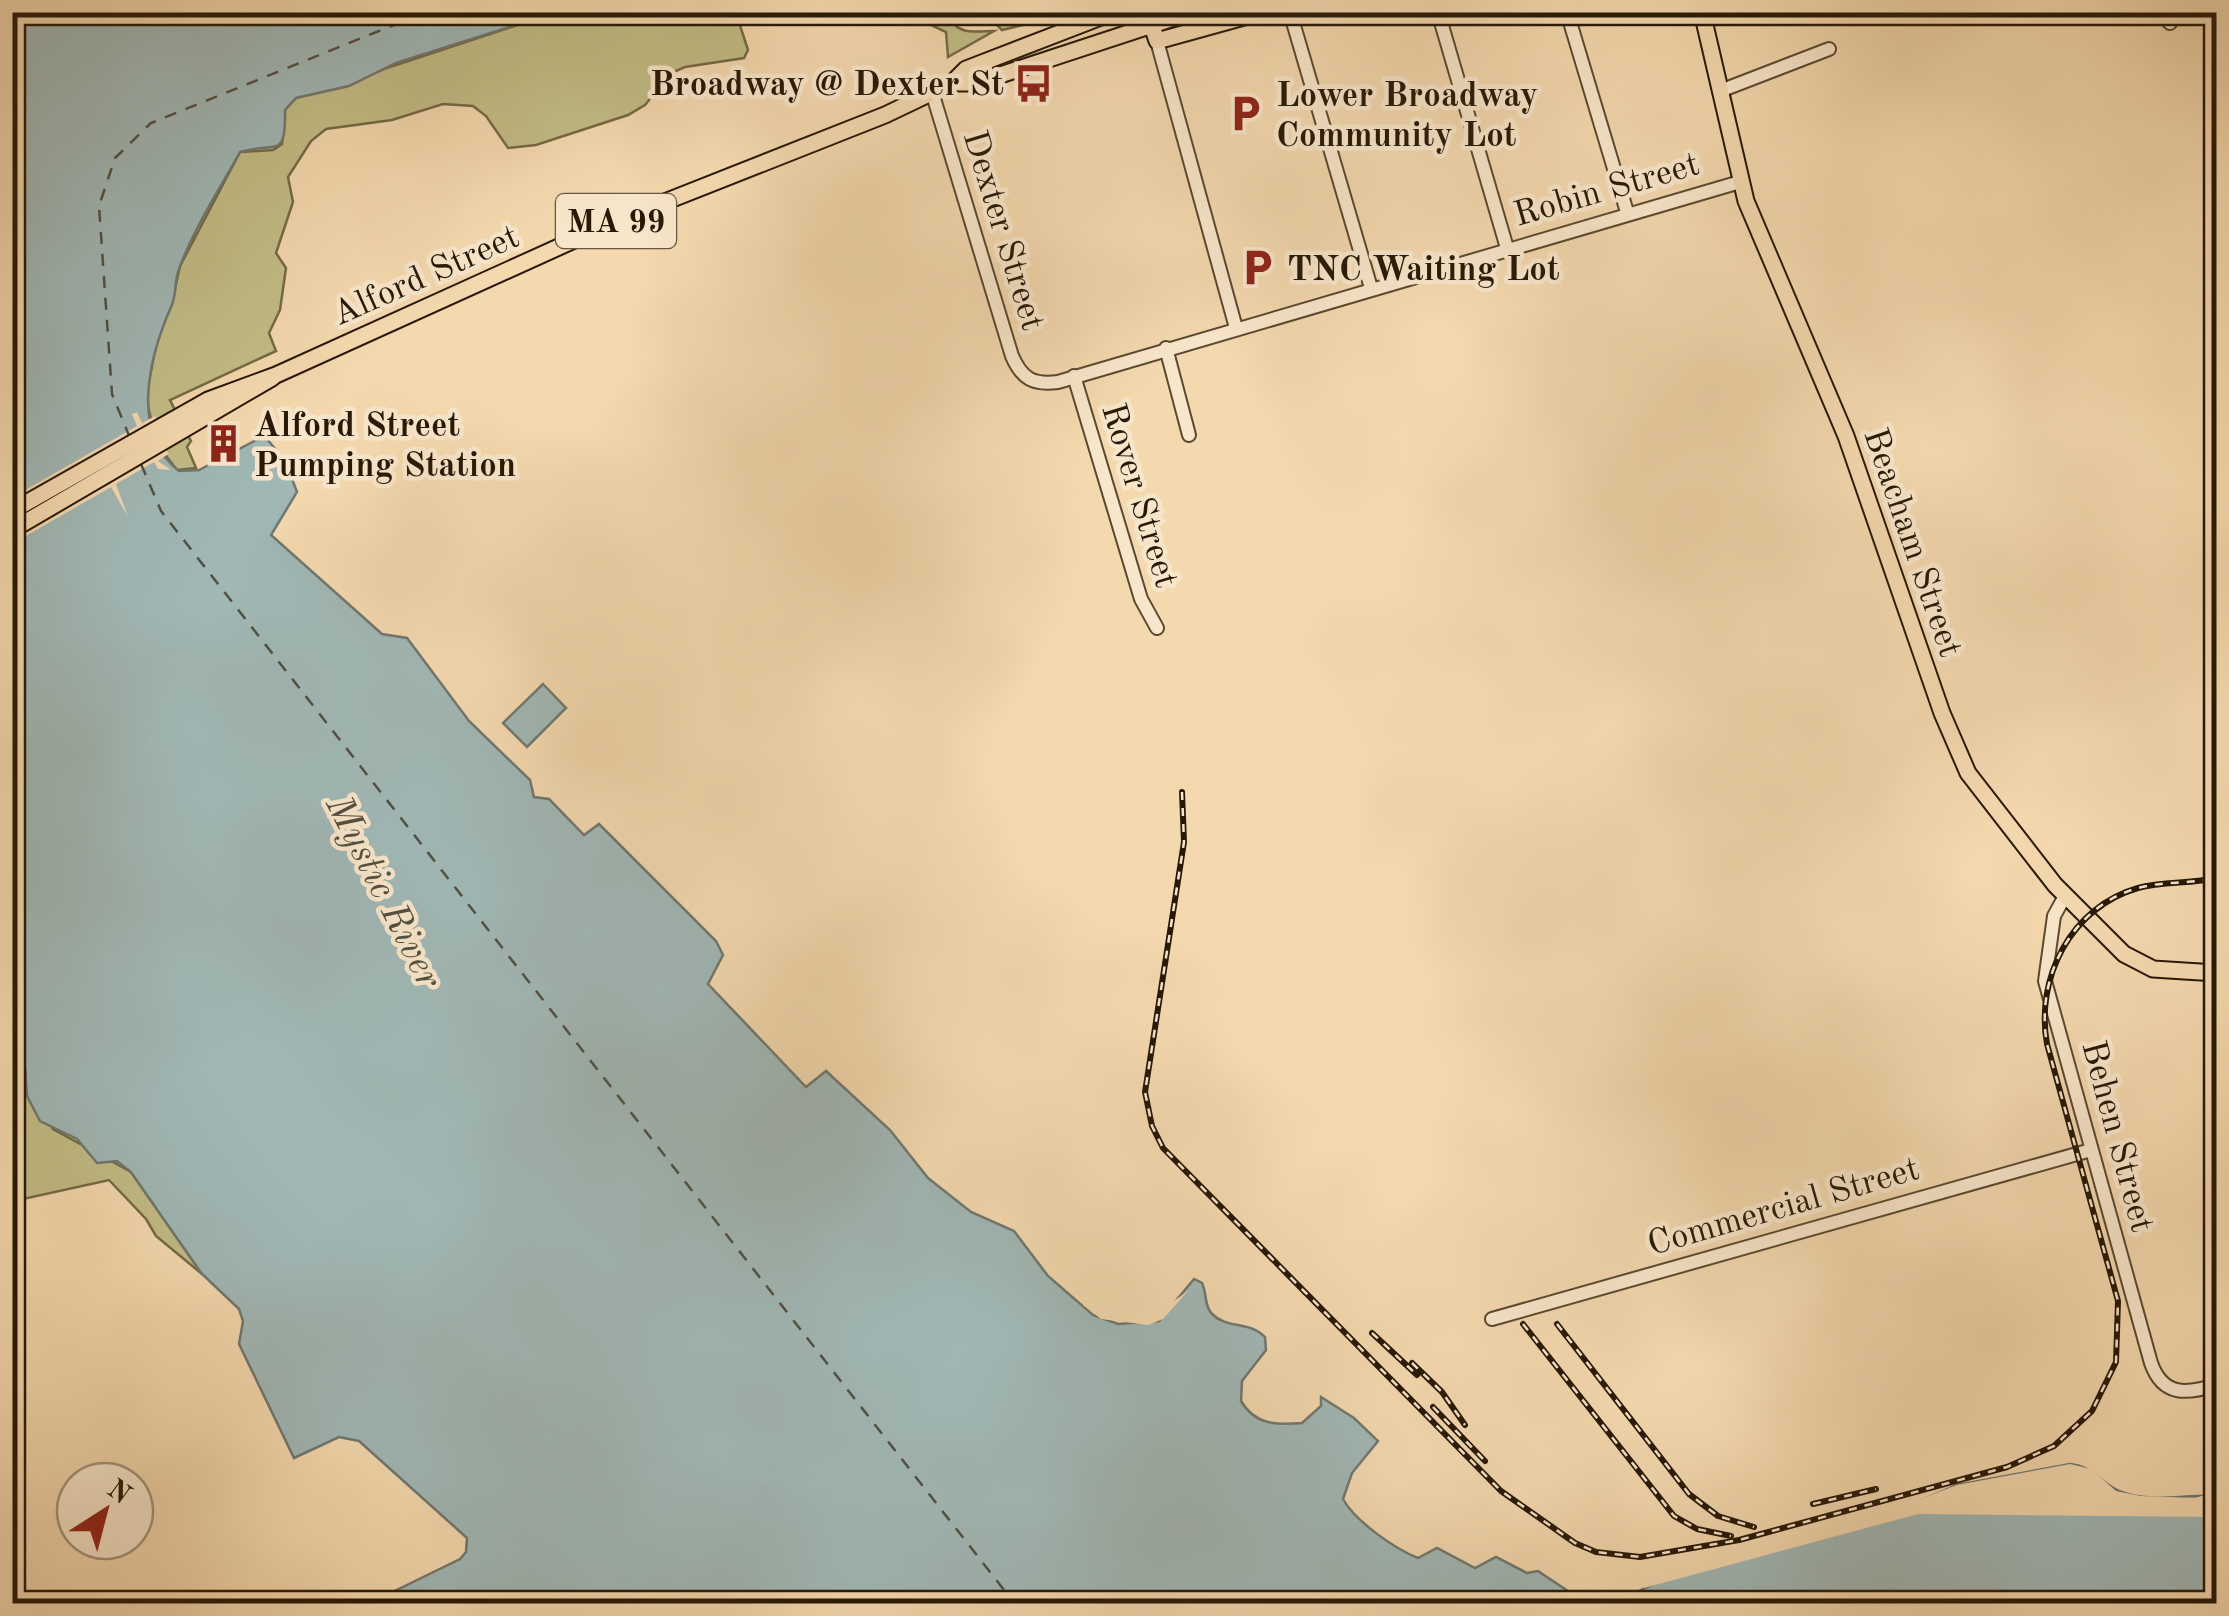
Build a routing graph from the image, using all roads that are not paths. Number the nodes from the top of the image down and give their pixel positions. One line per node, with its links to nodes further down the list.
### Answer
1 (1114, 12): 10 (main road, MA 99)
2 (1192, 12): 8 (main road, MA 99)
3 (1262, 12): 8 (main road)
4 (1290, 12): 16 (street)
5 (1438, 12): 15 (street)
6 (1568, 12): 14 (street)
7 (1702, 12): 11 (main road, Beacham Street)
8 (1154, 34): 10 (main road, MA 99); 17 (street)
9 (1829, 49): 11 (street)
10 (952, 83): 12 (main road, MA 99)
11 (1720, 91): 13 (main road, Beacham Street)
12 (932, 92): 19 (main road, Alford Street / MA 99); 21 (street, Dexter Street)
13 (1740, 182): 14 (street, Robin Street); 26 (main road, Beacham Street)
14 (1627, 212): 15 (street, Robin Street)
15 (1507, 248): 16 (street, Robin Street)
16 (1372, 288): 17 (street, Robin Street)
17 (1236, 328): 18 (street, Robin Street)
18 (1166, 348): 20 (street, Robin Street); 22 (street)
19 (276, 375): 23 (main road, Alford Street / MA 99); 24 (main road, Alford Street / MA 99)
20 (1074, 376): 21 (street, Robin Street); 25 (street, Rover Street)
21 (1029, 380)
22 (1190, 435)
23 (12, 510)
24 (12, 530)
25 (1157, 628)
26 (2065, 896): 27 (main road, Beacham Street); 28 (street, Behen Street)
27 (2216, 972)
28 (2091, 1150): 29 (street, Commercial Street); 30 (street, Behen Street)
29 (1492, 1319)
30 (2216, 1385)

